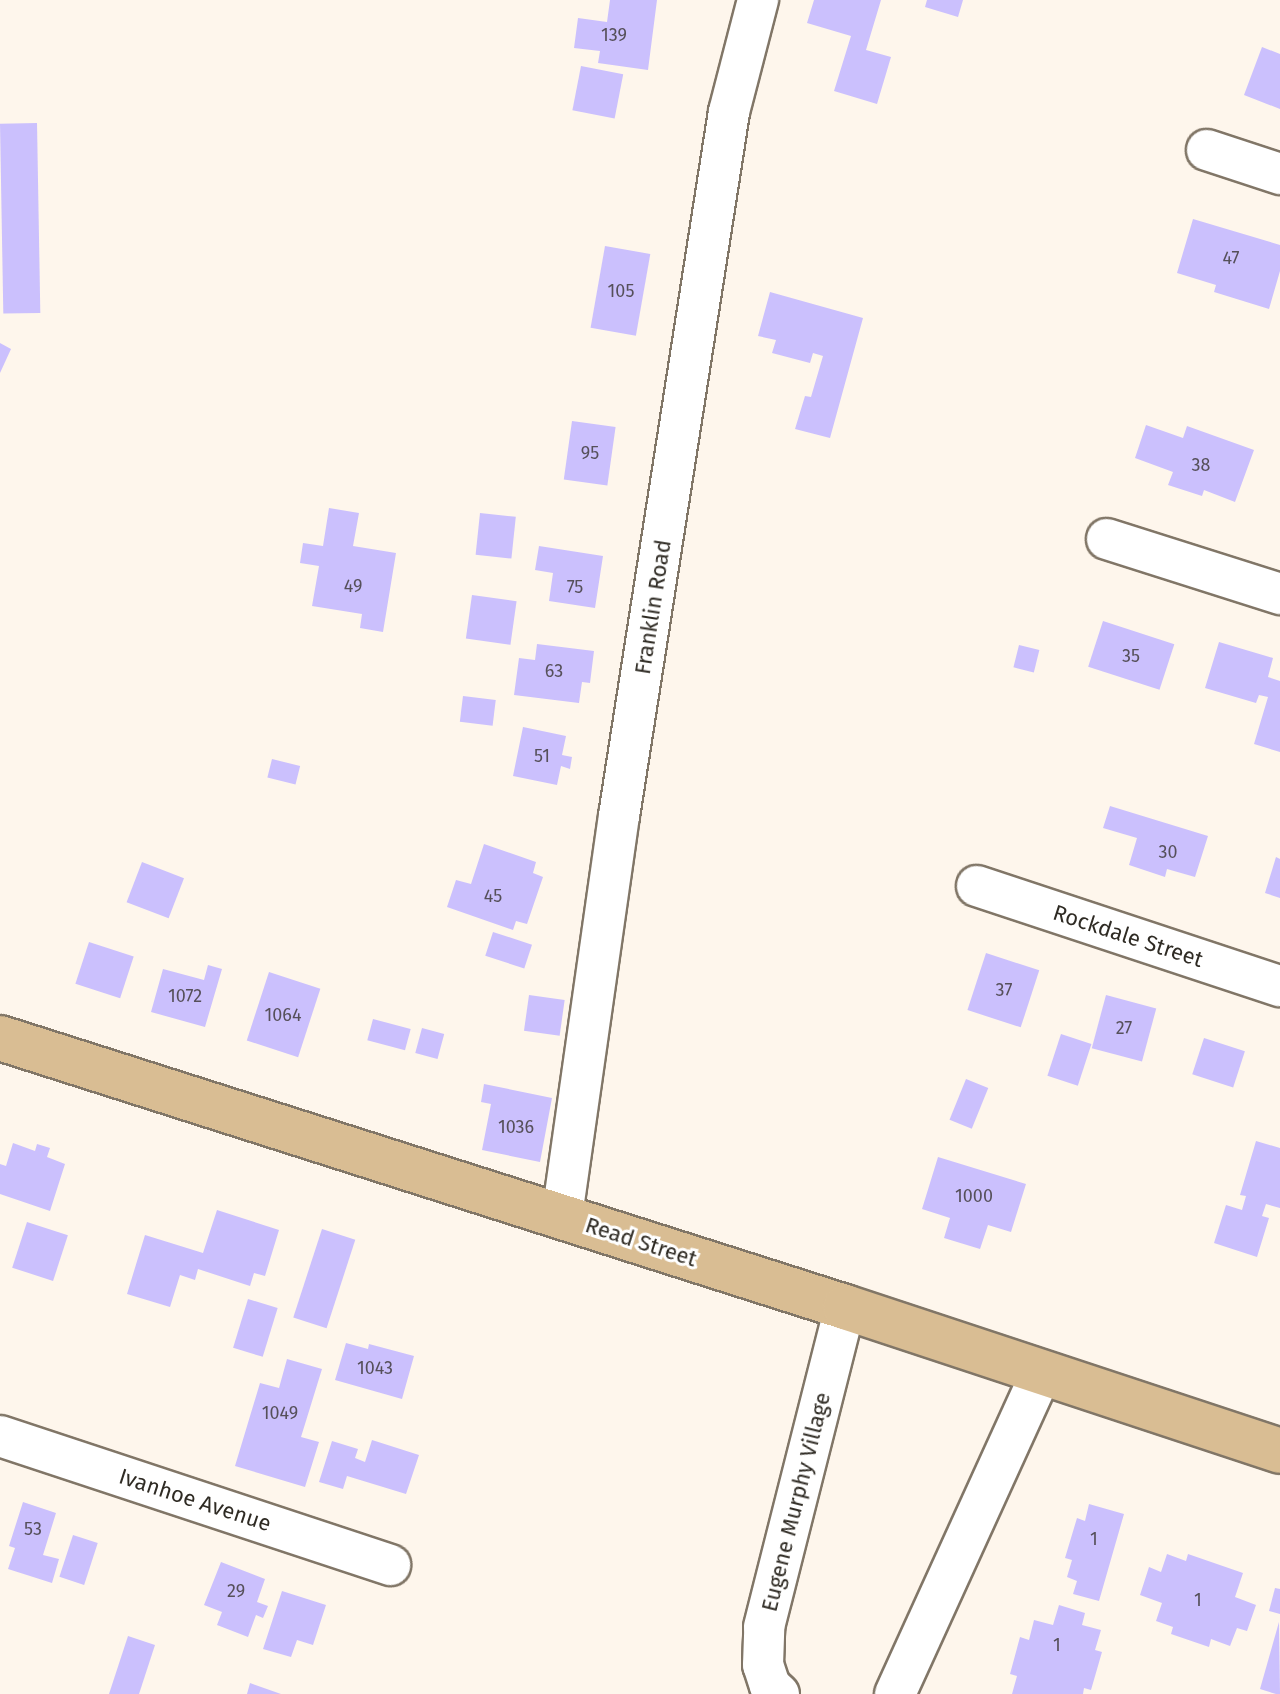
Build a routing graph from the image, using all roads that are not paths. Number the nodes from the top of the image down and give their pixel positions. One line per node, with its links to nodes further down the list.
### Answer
1 (758, 0): 9 (street, Franklin Road)
2 (1207, 150): 3 (street)
3 (1280, 174)
4 (1107, 539): 5 (street)
5 (1280, 594)
6 (977, 886): 7 (street, Rockdale Street)
7 (1280, 986)
8 (0, 1038): 9 (main road, Read Street)
9 (562, 1216): 10 (main road, Read Street)
10 (845, 1307): 11 (main road, Read Street); 15 (street, Eugene Murphy Village)
11 (1041, 1373): 13 (main road, Read Street); 16 (street)
12 (0, 1436): 14 (street, Ivanhoe Avenue)
13 (1280, 1451)
14 (390, 1565)
15 (779, 1694)
16 (895, 1694)

